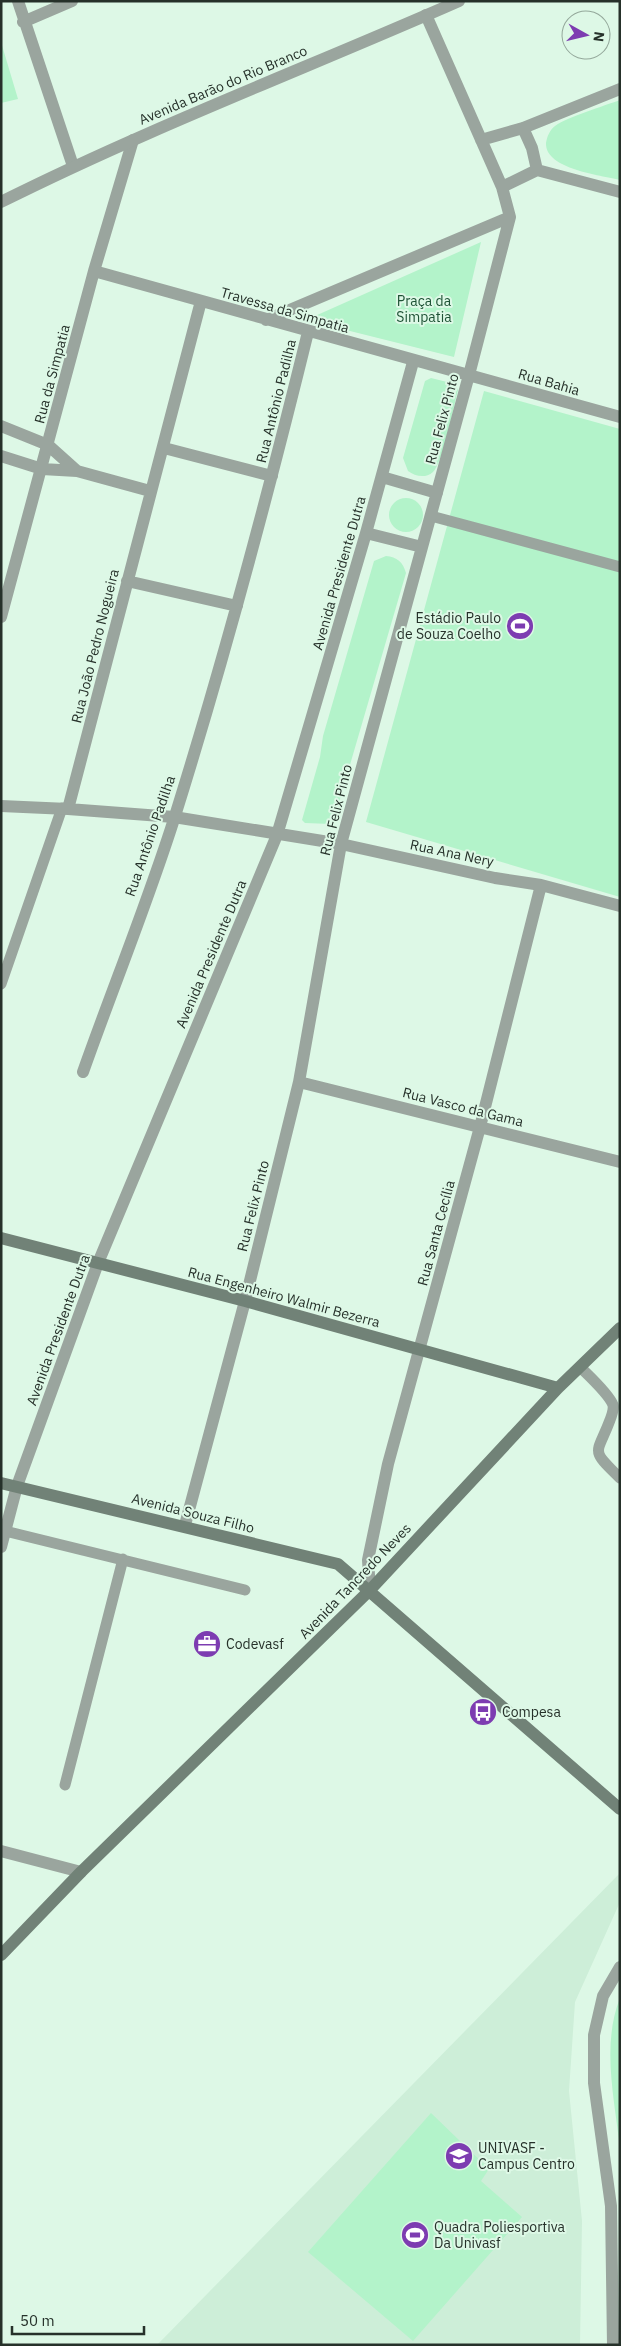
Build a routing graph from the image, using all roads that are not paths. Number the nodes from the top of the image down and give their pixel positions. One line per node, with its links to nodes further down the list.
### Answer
1 (18, 1): 5 (street)
2 (72, 1): 5 (street)
3 (457, 2): 4 (street, Avenida Barão do Rio Branco)
4 (426, 15): 8 (street, Avenida Barão do Rio Branco); 9 (street, Rua Felix Pinto)
5 (24, 22): 10 (street)
6 (620, 89): 7 (street)
7 (523, 128): 9 (street); 11 (street)
8 (133, 140): 10 (street, Avenida Barão do Rio Branco); 16 (street, Rua da Simpatia)
9 (481, 140): 12 (street, Rua Felix Pinto)
10 (73, 166): 14 (street, Avenida Barão do Rio Branco)
11 (538, 170): 12 (street); 13 (street)
12 (502, 187): 15 (street, Rua Felix Pinto)
13 (620, 192)
14 (1, 202)
15 (510, 217): 18 (street); 21 (street, Rua Felix Pinto)
16 (94, 271): 17 (street, Travessa da Simpatia); 24 (street, Rua da Simpatia)
17 (201, 301): 18 (street, Travessa da Simpatia); 25 (street, Rua João Pedro Nogueira)
18 (266, 320): 19 (street, Travessa da Simpatia)
19 (308, 332): 20 (street, Travessa da Simpatia); 29 (street, Rua Antônio Padilha)
20 (413, 362): 21 (street, Travessa da Simpatia); 30 (street, Avenida Presidente Dutra)
21 (469, 375): 22 (street, Rua Bahia); 32 (street, Rua Felix Pinto)
22 (620, 418)
23 (1, 426): 24 (street)
24 (48, 445): 27 (street, Rua da Simpatia); 28 (street)
25 (164, 448): 29 (street, Rua Antônio Padilha); 31 (street, Rua João Pedro Nogueira)
26 (1, 456): 27 (street)
27 (42, 469): 28 (street); 39 (street, Rua da Simpatia)
28 (77, 471): 31 (street)
29 (272, 476): 38 (street, Rua Antônio Padilha)
30 (382, 477): 32 (street); 34 (street, Avenida Presidente Dutra)
31 (150, 491): 37 (street, Rua João Pedro Nogueira)
32 (437, 494): 33 (street, Rua Felix Pinto)
33 (431, 516): 35 (street, Rua Felix Pinto); 36 (lane)
34 (366, 533): 35 (street); 43 (street, Avenida Presidente Dutra)
35 (422, 547): 44 (street, Rua Felix Pinto)
36 (620, 567)
37 (127, 581): 38 (street); 41 (street, Rua João Pedro Nogueira)
38 (237, 606): 42 (street, Rua Antônio Padilha)
39 (1, 617)
40 (1, 806): 41 (street, Rua Ana Nery)
41 (65, 808): 42 (street, Rua Ana Nery); 47 (lane)
42 (174, 817): 43 (street, Rua Ana Nery); 48 (street, Rua Antônio Padilha)
43 (277, 835): 44 (street, Rua Ana Nery); 53 (street, Avenida Presidente Dutra)
44 (341, 844): 45 (street, Rua Ana Nery); 49 (street, Rua Felix Pinto)
45 (541, 885): 46 (street, Rua Ana Nery); 50 (street, Rua Santa Cecília)
46 (620, 906)
47 (1, 984)
48 (83, 1072)
49 (299, 1082): 50 (street, Rua Vasco da Gama); 54 (street, Rua Felix Pinto)
50 (480, 1126): 51 (street, Rua Vasco da Gama); 56 (street, Rua Santa Cecília)
51 (620, 1162)
52 (1, 1238): 53 (main road, Rua Engenheiro Walmir Bezerra)
53 (98, 1264): 54 (main road, Rua Engenheiro Walmir Bezerra); 61 (street, Avenida Presidente Dutra)
54 (244, 1301): 56 (main road, Rua Engenheiro Walmir Bezerra); 62 (street, Rua Felix Pinto)
55 (620, 1328): 57 (main road, Avenida Tancredo Neves)
56 (420, 1349): 58 (main road, Rua Engenheiro Walmir Bezerra); 67 (street, Rua Santa Cecília)
57 (580, 1367): 58 (main road, Avenida Tancredo Neves); 59 (lane)
58 (558, 1388): 67 (main road, Avenida Tancredo Neves)
59 (620, 1478)
60 (1, 1483): 61 (main road, Avenida Souza Filho)
61 (17, 1486): 62 (main road, Avenida Souza Filho); 63 (street, Avenida Presidente Dutra)
62 (185, 1526): 67 (main road, Avenida Souza Filho)
63 (6, 1531): 64 (street, Avenida Presidente Dutra); 65 (lane)
64 (1, 1547)
65 (123, 1560): 66 (lane); 68 (lane)
66 (245, 1590)
67 (370, 1590): 69 (main road, Avenida Souza Filho); 71 (main road, Avenida Tancredo Neves)
68 (65, 1785)
69 (620, 1809)
70 (1, 1851): 71 (street)
71 (81, 1872): 72 (main road, Avenida Tancredo Neves)
72 (1, 1955)
73 (620, 1967): 74 (street)
74 (612, 2345)

